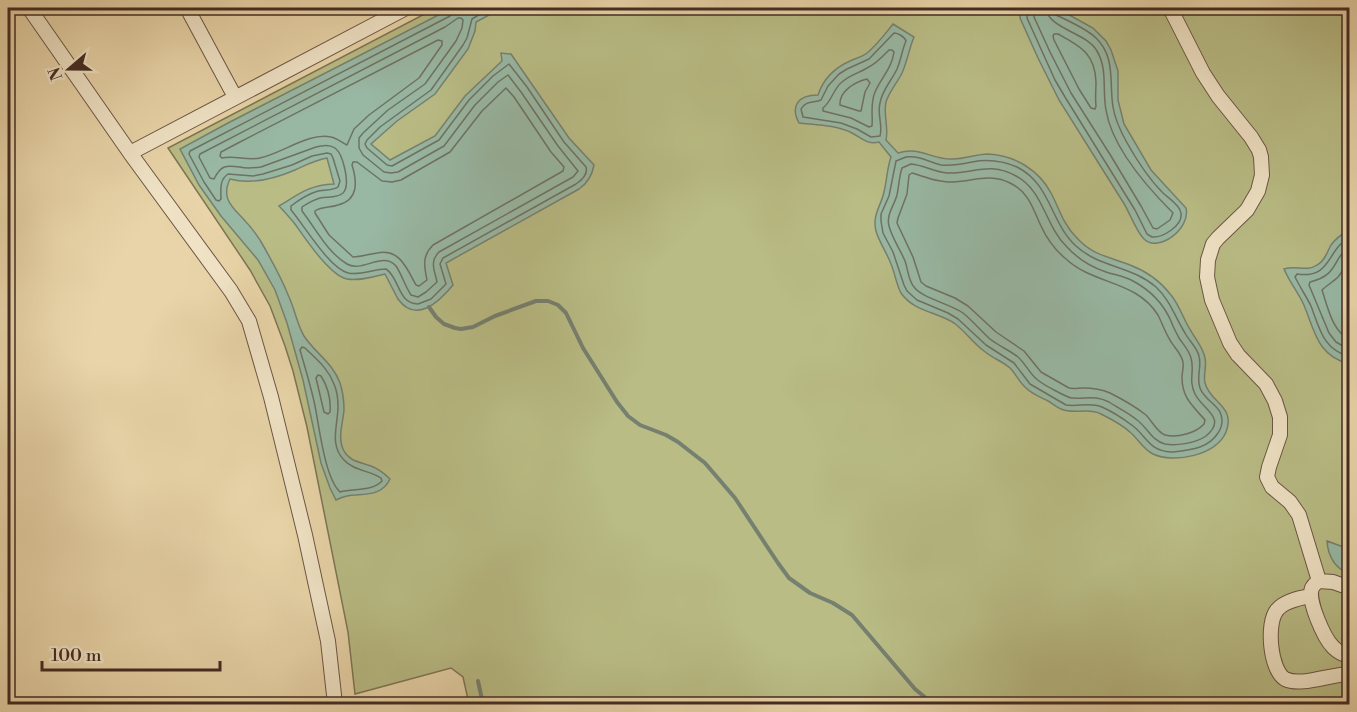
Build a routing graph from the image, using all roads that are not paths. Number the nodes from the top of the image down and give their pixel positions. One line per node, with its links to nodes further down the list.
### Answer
1 (29, 8): 6 (street)
2 (187, 8): 5 (street)
3 (406, 8): 5 (street)
4 (1170, 8): 7 (street)
5 (235, 97): 6 (street)
6 (130, 153): 12 (street)
7 (1318, 581): 8 (street); 9 (street)
8 (1350, 588)
9 (1310, 596): 10 (street); 11 (street)
10 (1347, 655): 11 (street)
11 (1348, 674)
12 (336, 705)

